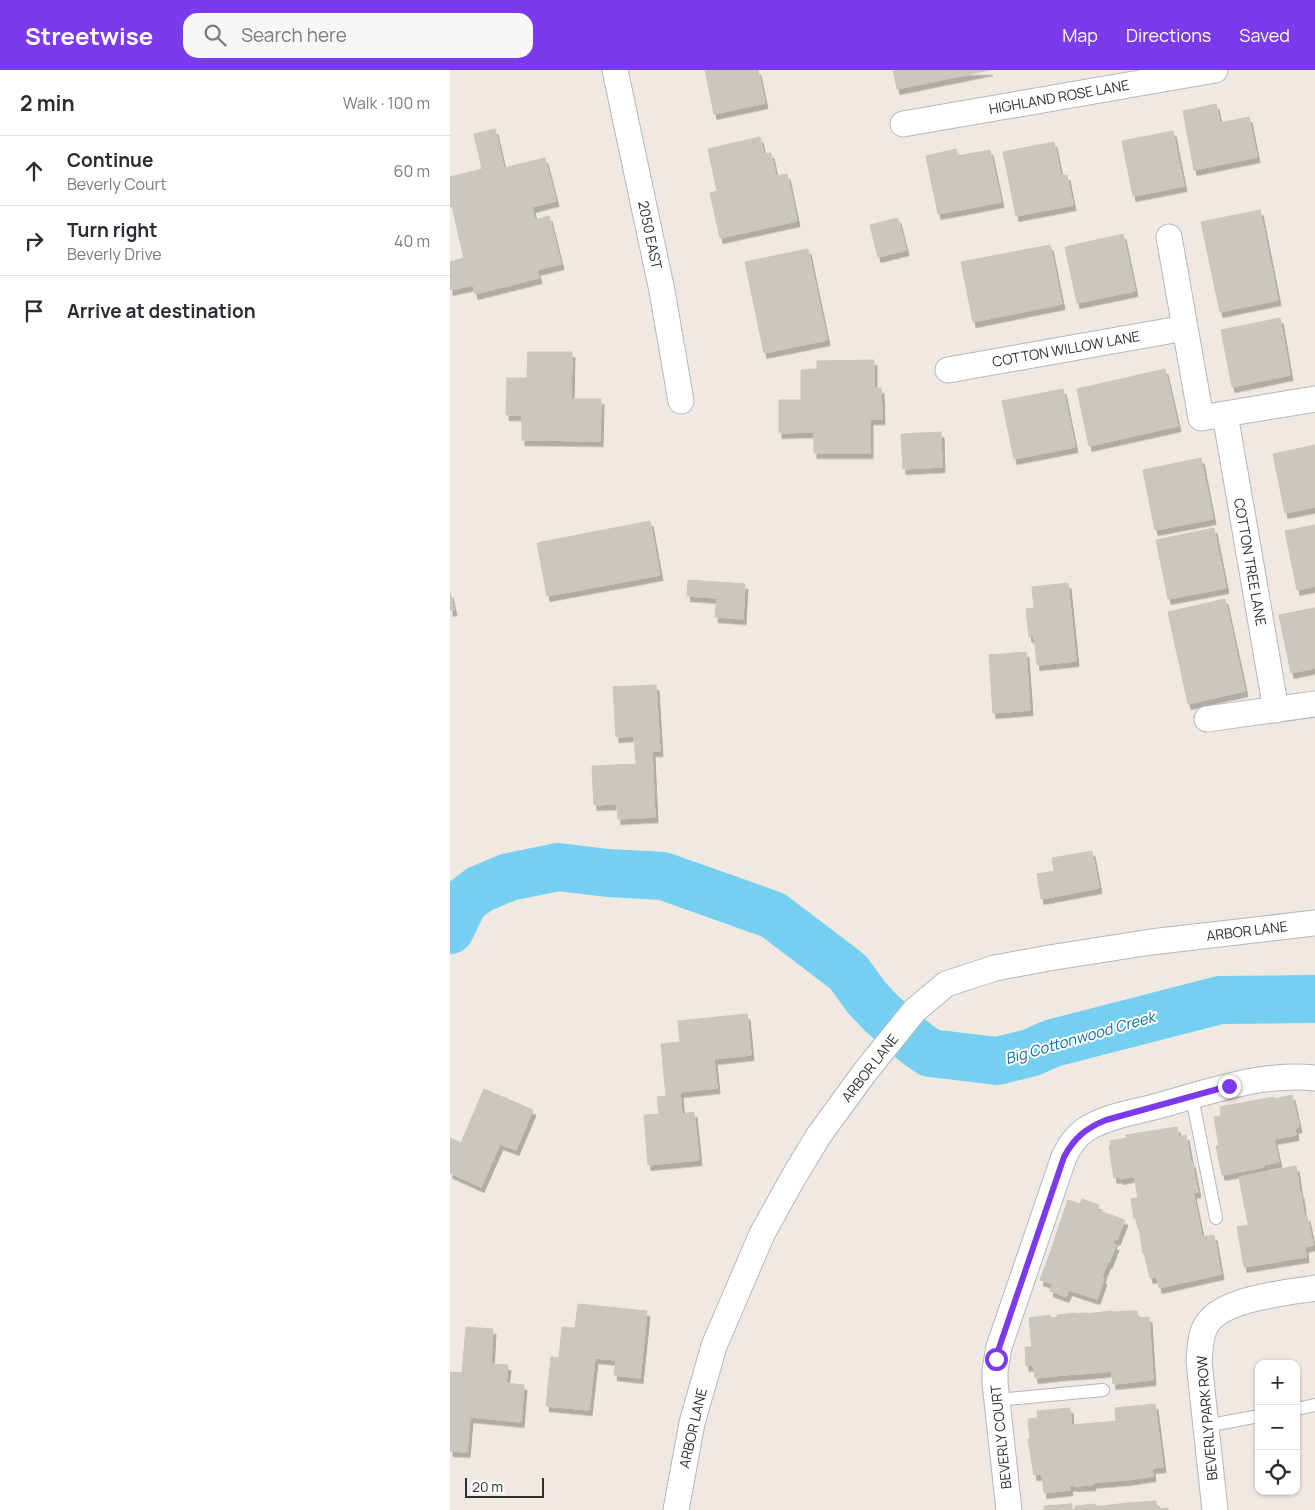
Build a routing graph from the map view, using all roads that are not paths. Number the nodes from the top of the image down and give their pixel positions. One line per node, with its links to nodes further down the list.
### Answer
1 (615, 70): 8 (street, 2050 EAST)
2 (1215, 70): 3 (street, HIGHLAND ROSE LANE)
3 (903, 124)
4 (1169, 237): 5 (street)
5 (1185, 328): 6 (street, COTTON WILLOW LANE); 9 (street)
6 (948, 370)
7 (1315, 398): 9 (street)
8 (681, 401)
9 (1225, 414): 11 (street, COTTON TREE LANE)
10 (1315, 704): 11 (street)
11 (1276, 710): 12 (street)
12 (1207, 719)
13 (1315, 923): 25 (street, ARBOR LANE)
14 (1315, 1078): 15 (street)
15 (1192, 1097): 16 (lane); 19 (street, BEVERLY COURT)
16 (1216, 1218)
17 (1315, 1288): 24 (street, BEVERLY PARK ROW)
18 (1103, 1390): 19 (lane)
19 (997, 1400): 26 (street, BEVERLY COURT)
20 (1315, 1405): 21 (lane); 22 (lane)
21 (1300, 1408)
22 (1315, 1409)
23 (1255, 1417): 24 (lane)
24 (1206, 1426): 27 (street, BEVERLY PARK ROW)
25 (676, 1510)
26 (1009, 1510)
27 (1215, 1510)

